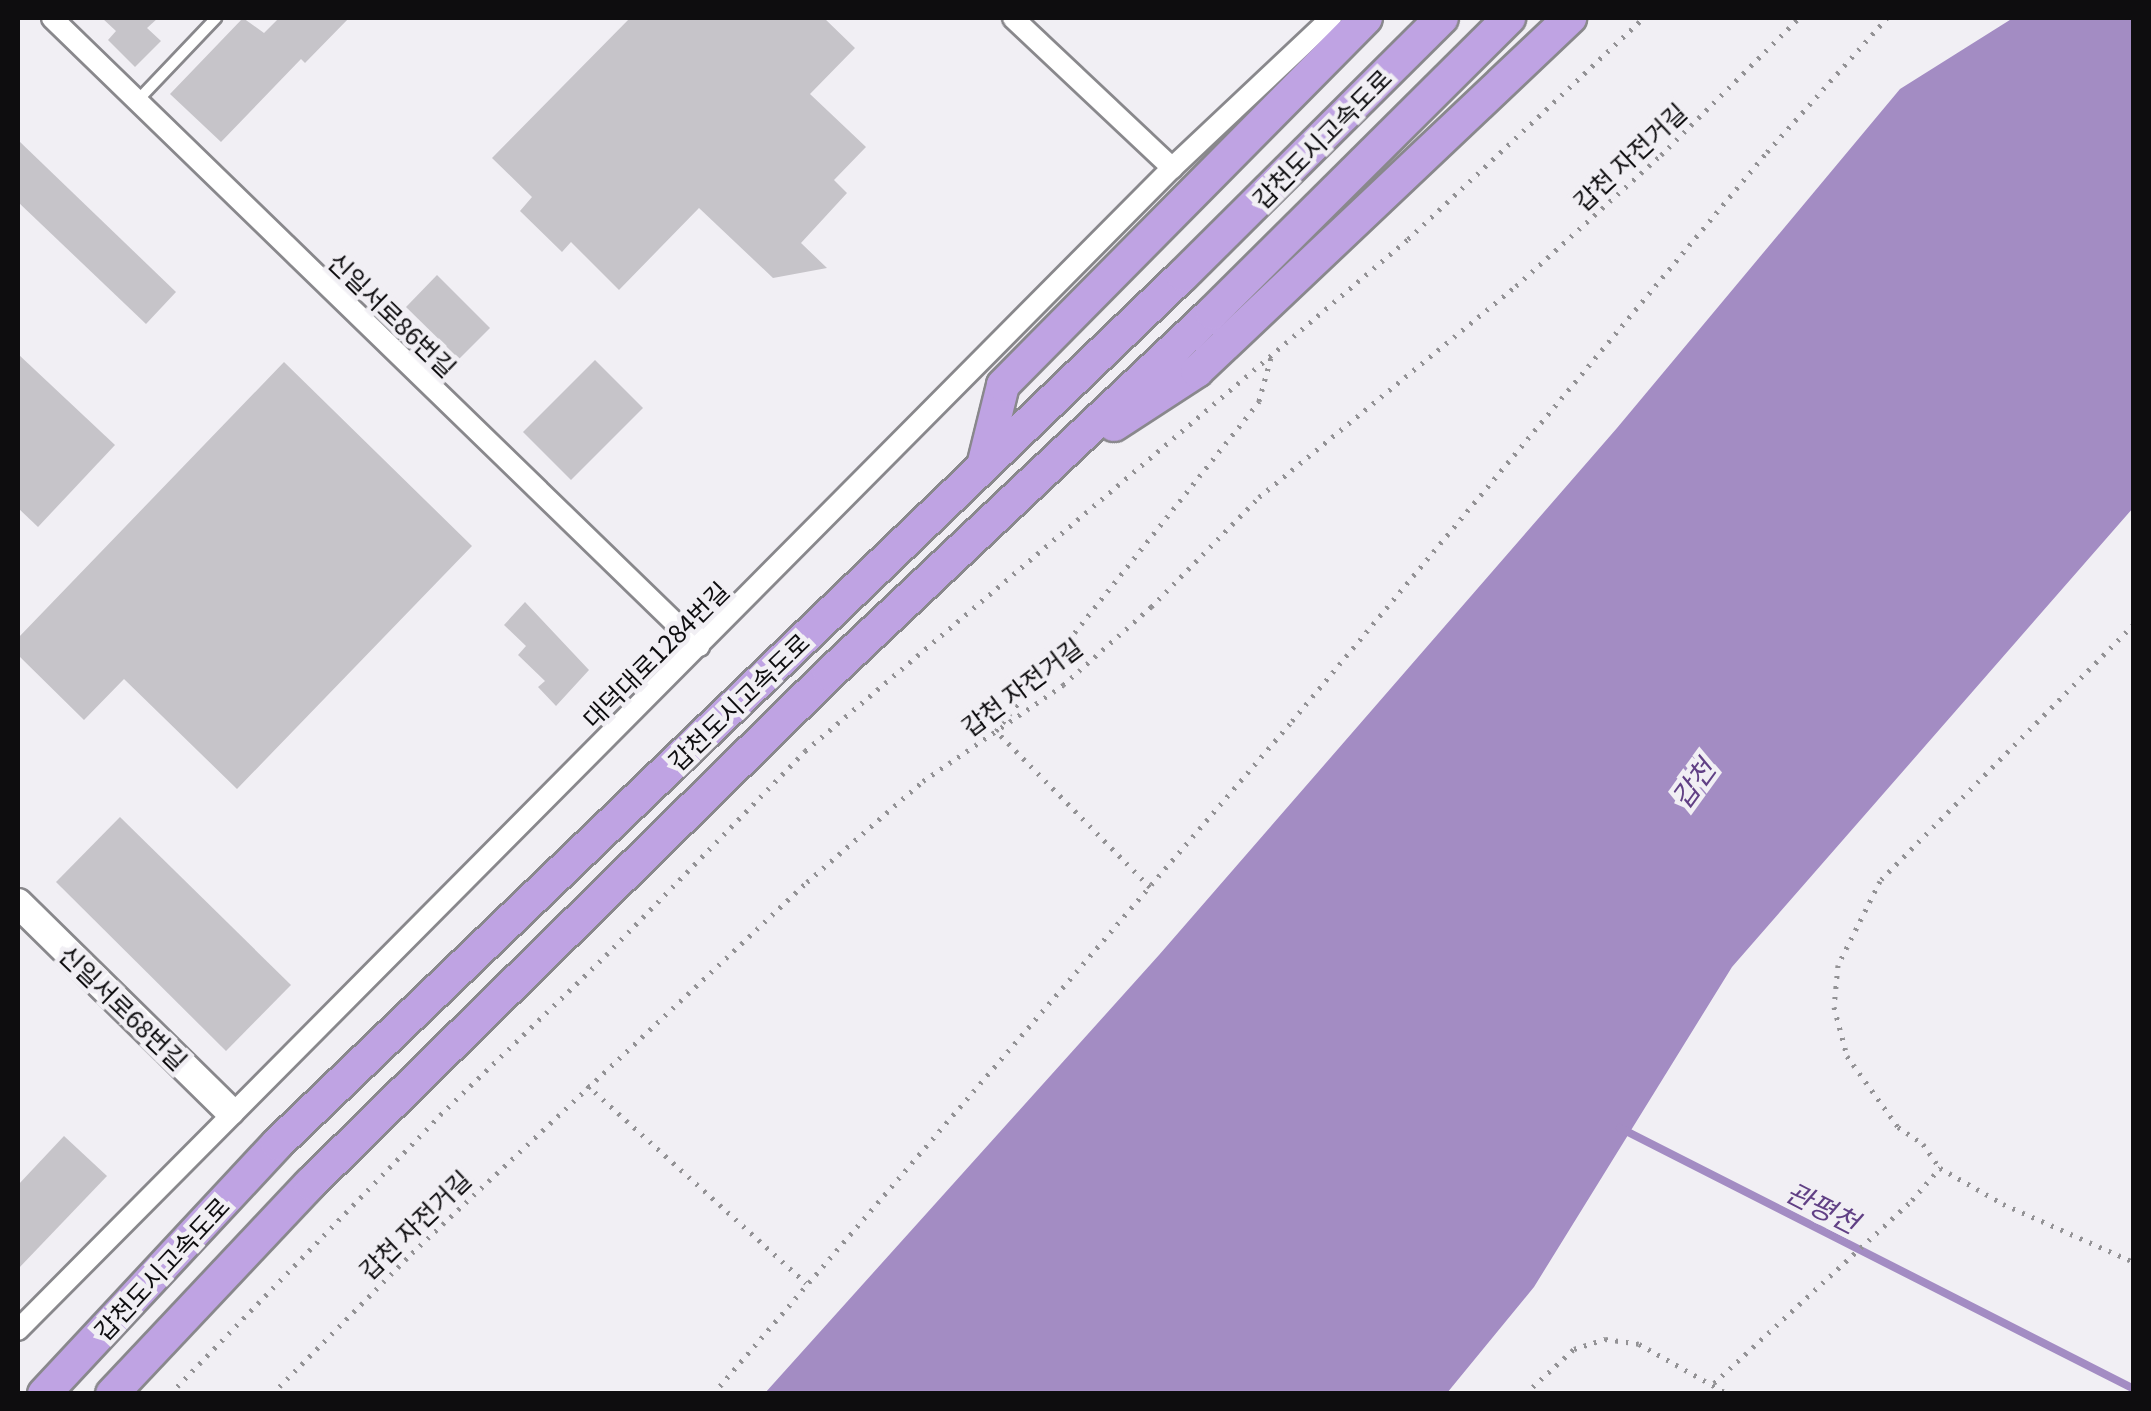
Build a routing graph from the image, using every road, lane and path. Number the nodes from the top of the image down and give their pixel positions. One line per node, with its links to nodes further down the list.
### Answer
1 (52, 18): 12 (street, 신일서로86번길)
2 (216, 18): 12 (lane)
3 (1013, 18): 13 (street)
4 (1331, 18): 13 (street, 대덕대로1284번길)
5 (1366, 18): 15 (highway)
6 (1442, 18): 15 (highway, 갑천도시고속도로)
7 (1509, 18): 16 (highway, 갑천도시고속도로)
8 (1570, 18): 16 (highway)
9 (1642, 18): 14 (path)
10 (1799, 18): 19 (path, 갑천 자전거길)
11 (1887, 18): 20 (path)
12 (137, 101): 18 (street, 신일서로86번길)
13 (1172, 168): 18 (street, 대덕대로1284번길)
14 (1272, 355): 19 (path); 31 (path)
15 (983, 466): 29 (highway, 갑천도시고속도로)
16 (1044, 472): 30 (highway, 갑천도시고속도로)
17 (2134, 624): 24 (path)
18 (699, 646): 23 (street, 대덕대로1284번길)
19 (996, 731): 20 (path); 22 (path, 갑천 자전거길)
20 (1150, 887): 26 (path)
21 (18, 903): 23 (main road, 신일서로68번길)
22 (587, 1085): 26 (path); 32 (path, 갑천 자전거길)
23 (230, 1111): 27 (street, 대덕대로1284번길)
24 (1940, 1168): 25 (path); 28 (path)
25 (2134, 1262)
26 (806, 1283): 33 (path)
27 (18, 1330)
28 (1714, 1383): 34 (path); 35 (path)
29 (44, 1394)
30 (112, 1394)
31 (170, 1394)
32 (272, 1394)
33 (712, 1394)
34 (1526, 1394)
35 (1728, 1394)

